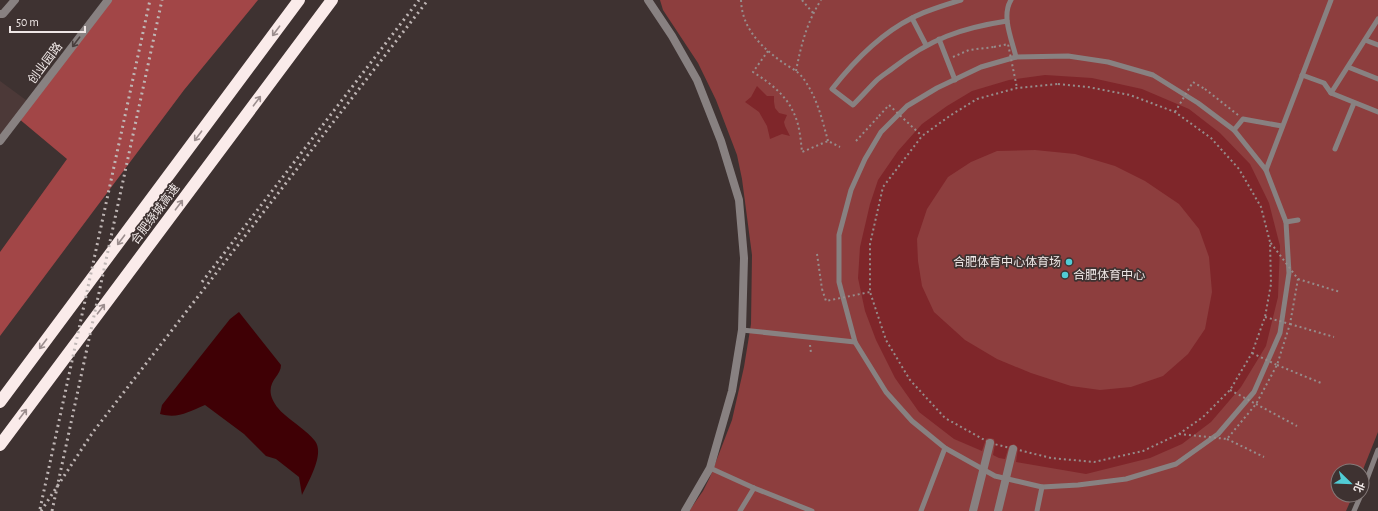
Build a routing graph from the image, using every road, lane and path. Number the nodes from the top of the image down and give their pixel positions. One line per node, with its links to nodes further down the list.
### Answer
1 (15, 0): 13 (street)
2 (108, 0): 38 (street, 创业园路, one-way to 38)
3 (299, 0): 60 (highway, 合肥绕城高速, one-way to 60)
4 (332, 0): 66 (highway, 合肥绕城高速, one-way to 4)
5 (648, 0): 53 (street)
6 (741, 0): 21 (path)
7 (802, 0): 12 (path)
8 (821, 0): 12 (path)
9 (961, 0): 14 (lane)
10 (1011, 0): 16 (lane)
11 (1332, 0): 26 (lane)
12 (813, 12): 25 (path)
13 (0, 14)
14 (912, 18): 19 (lane); 19 (lane)
15 (1378, 19): 18 (lane)
16 (1007, 21): 17 (lane); 22 (lane)
17 (940, 39): 19 (lane); 23 (lane)
18 (1365, 40): 20 (lane); 24 (lane)
19 (926, 45)
20 (1378, 45)
21 (768, 51): 25 (path); 39 (path)
22 (1016, 57): 28 (lane); 36 (lane)
23 (947, 59): 28 (lane); 29 (path, bridge)
24 (1348, 67): 27 (lane); 30 (lane)
25 (796, 71): 39 (path)
26 (1302, 75): 30 (lane); 35 (lane)
27 (1378, 79)
28 (955, 80): 55 (lane)
29 (1017, 88): 32 (path); 37 (path)
30 (1331, 93): 31 (lane)
31 (1354, 103): 33 (lane); 42 (lane)
32 (1175, 112): 34 (path, bridge); 46 (path)
33 (1378, 112)
34 (1243, 119): 35 (lane); 36 (lane)
35 (1282, 126): 43 (lane)
36 (1234, 130): 43 (lane)
37 (922, 136): 40 (path, bridge); 49 (path)
38 (0, 140)
39 (828, 141): 41 (path)
40 (856, 141)
41 (840, 147)
42 (1334, 149)
43 (1266, 170): 45 (lane)
44 (1298, 220): 45 (lane)
45 (1286, 222): 73 (lane)
46 (1270, 242): 48 (path, bridge); 51 (path)
47 (817, 254): 49 (path, bridge)
48 (1298, 279): 50 (path); 52 (path, bridge)
49 (870, 292): 65 (path)
50 (1340, 292)
51 (1265, 317): 52 (path, bridge); 56 (path)
52 (1290, 324): 54 (path); 57 (path, bridge)
53 (742, 330): 55 (lane); 71 (street)
54 (1334, 337)
55 (855, 342): 67 (lane)
56 (1252, 353): 57 (path, bridge); 59 (path)
57 (1277, 365): 58 (path); 61 (path, bridge)
58 (1321, 383)
59 (1230, 390): 61 (path, bridge); 63 (path)
60 (0, 402)
61 (1256, 404): 62 (path); 64 (path, bridge)
62 (1297, 426)
63 (1179, 434): 64 (path, bridge); 68 (path)
64 (1227, 439): 70 (path)
65 (990, 443): 68 (path); 79 (street, bridge)
66 (0, 445)
67 (945, 448): 73 (lane); 78 (lane)
68 (1013, 449): 80 (street, bridge)
69 (1378, 450): 72 (lane)
70 (1264, 457)
71 (710, 468): 74 (lane); 75 (street)
72 (1370, 471)
73 (1042, 486): 81 (lane)
74 (754, 488): 76 (lane); 77 (lane)
75 (685, 511)
76 (740, 511)
77 (812, 511)
78 (921, 511)
79 (973, 511)
80 (998, 511)
81 (1037, 511)

